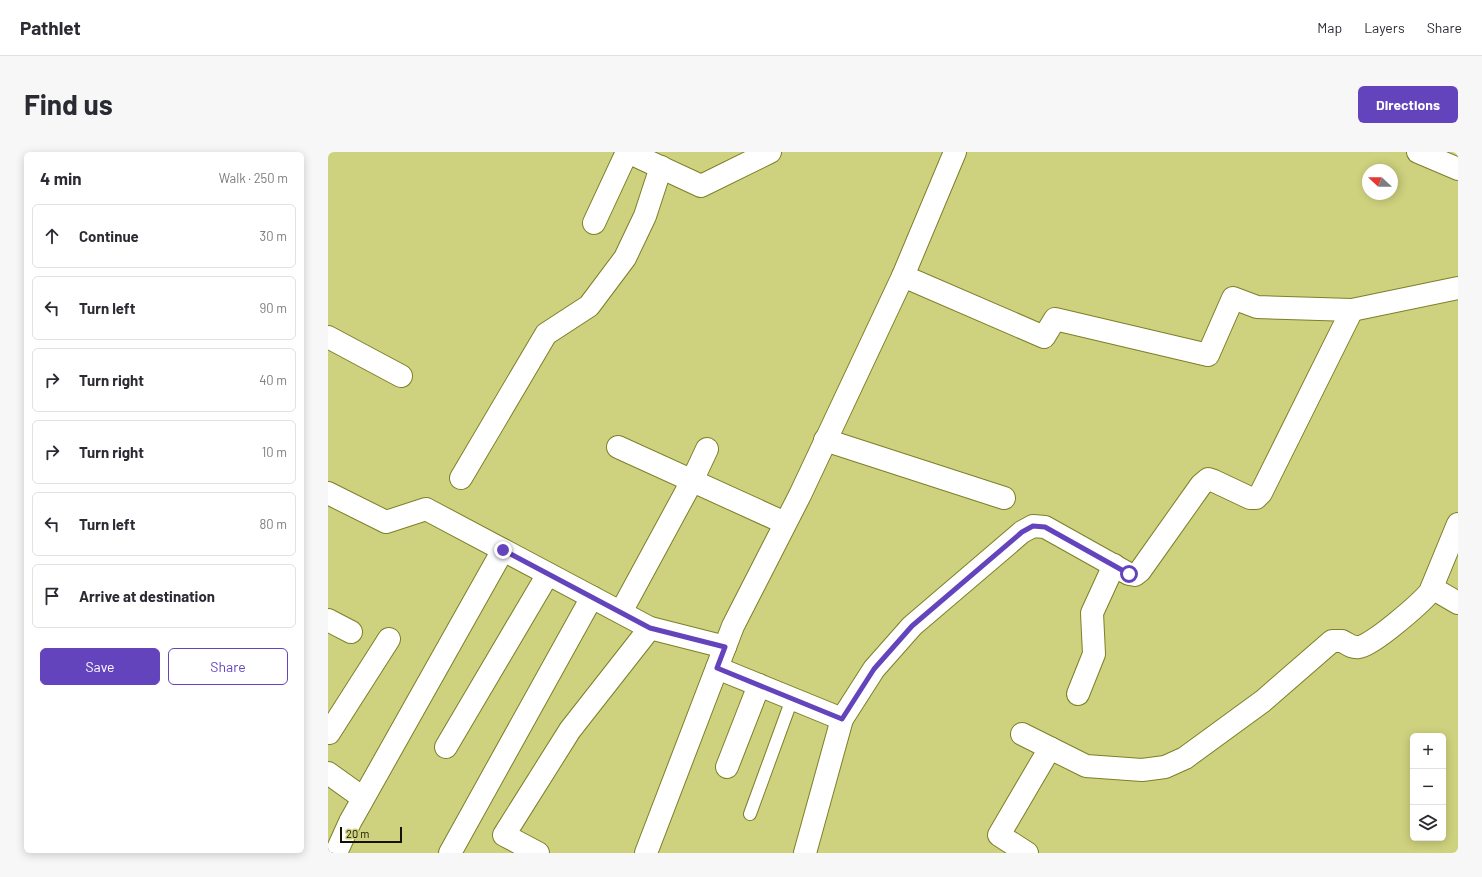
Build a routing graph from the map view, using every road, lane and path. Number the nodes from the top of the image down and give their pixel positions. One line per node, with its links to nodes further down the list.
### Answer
1 (627, 152): 5 (street); 7 (street)
2 (770, 152): 5 (street)
3 (955, 152): 8 (street)
4 (1418, 152): 6 (street)
5 (661, 167): 16 (street)
6 (1458, 169)
7 (594, 223)
8 (903, 276): 10 (street); 13 (street)
9 (1458, 288): 10 (street)
10 (1352, 310): 23 (street)
11 (328, 337): 12 (street)
12 (401, 376)
13 (825, 440): 19 (street); 20 (street)
14 (618, 447): 17 (street)
15 (707, 449): 17 (street)
16 (461, 478)
17 (692, 481): 20 (street); 28 (street)
18 (328, 493): 22 (street)
19 (1004, 498)
20 (785, 523): 33 (street)
21 (1458, 524): 25 (street)
22 (503, 550): 24 (street); 45 (street)
23 (1114, 565): 36 (street); 38 (street)
24 (548, 574): 26 (street); 41 (street)
25 (1432, 588): 27 (street); 42 (street)
26 (592, 597): 28 (street); 48 (street)
27 (1458, 603)
28 (620, 612): 30 (street)
29 (328, 620): 31 (street)
30 (650, 628): 33 (street); 49 (street)
31 (351, 632)
32 (389, 638): 39 (street)
33 (725, 647): 34 (street)
34 (717, 668): 35 (street); 50 (street)
35 (759, 685): 37 (street); 43 (street)
36 (1078, 694)
37 (792, 699): 38 (street); 46 (lane)
38 (842, 719): 51 (street)
39 (328, 734)
40 (1022, 734): 42 (street)
41 (446, 747)
42 (1050, 748): 52 (street)
43 (727, 767)
44 (328, 773): 45 (street)
45 (363, 798): 47 (street)
46 (750, 814)
47 (336, 853)
48 (450, 853)
49 (538, 853)
50 (646, 853)
51 (805, 853)
52 (1027, 853)

